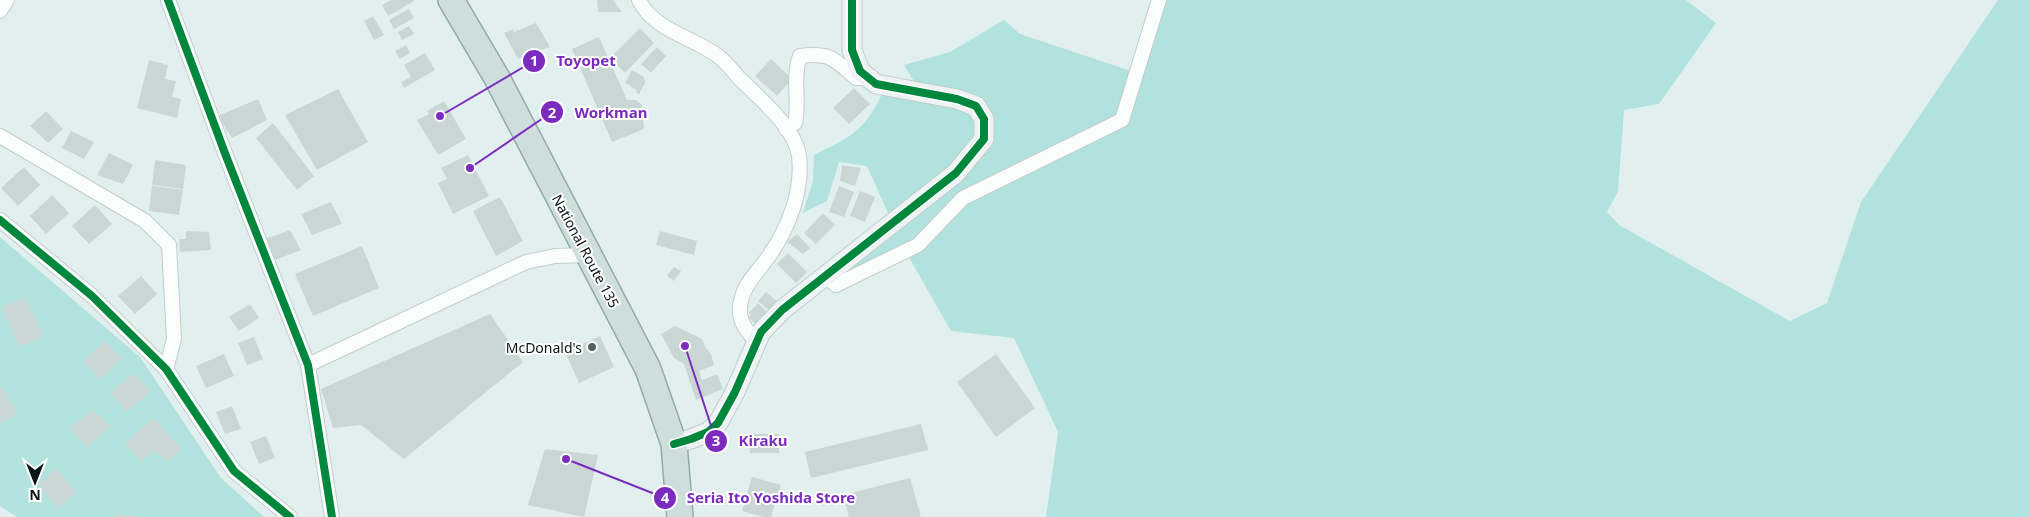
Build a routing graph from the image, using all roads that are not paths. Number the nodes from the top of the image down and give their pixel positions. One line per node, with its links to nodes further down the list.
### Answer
1 (7, 0): 7 (street)
2 (168, 0): 15 (street)
3 (451, 0): 12 (highway, National Route 135)
4 (639, 0): 9 (street)
5 (852, 0): 8 (street)
6 (1160, 0): 13 (street)
7 (0, 11)
8 (868, 78): 9 (street); 13 (street)
9 (786, 129): 14 (street)
10 (0, 136): 16 (street)
11 (0, 220): 16 (street)
12 (588, 255): 15 (street); 17 (highway, National Route 135)
13 (825, 276): 14 (street)
14 (757, 341): 17 (street)
15 (308, 365): 19 (street)
16 (166, 369): 18 (street)
17 (674, 444): 20 (highway, National Route 135)
18 (290, 517)
19 (332, 517)
20 (680, 517)

